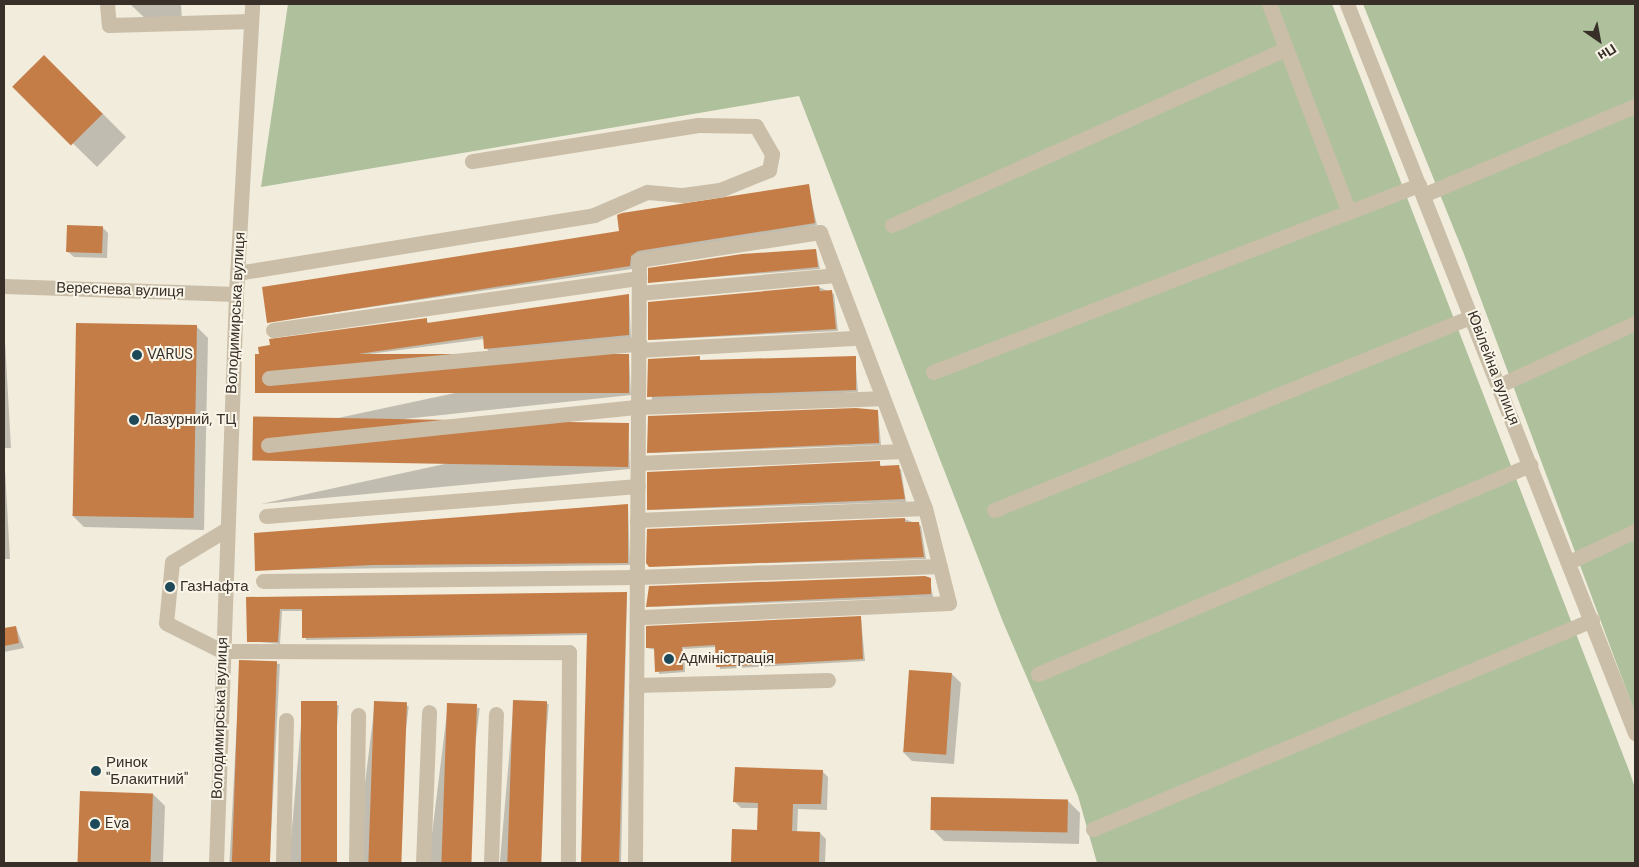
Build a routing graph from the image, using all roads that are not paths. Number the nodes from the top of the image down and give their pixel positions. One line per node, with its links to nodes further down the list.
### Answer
1 (107, 4): 5 (street)
2 (252, 4): 5 (street, Володимирська вулиця)
3 (1269, 4): 6 (street)
4 (1347, 4): 9 (street, Ювілейна вулиця)
5 (251, 21): 12 (street, Володимирська вулиця)
6 (1285, 49): 10 (street); 11 (street)
7 (1635, 106): 9 (street)
8 (472, 161): 12 (street)
9 (1421, 190): 10 (street); 17 (street, Ювілейна вулиця)
10 (1349, 212): 22 (street)
11 (892, 225)
12 (237, 274): 16 (street, Володимирська вулиця)
13 (835, 275): 14 (street); 14 (street); 20 (street)
14 (639, 285): 19 (street); 21 (street)
15 (4, 286): 16 (street, Вереснева вулиця)
16 (236, 294): 36 (street, Володимирська вулиця)
17 (1473, 316): 24 (street, Ювілейна вулиця); 33 (street)
18 (1635, 323): 24 (street)
19 (273, 330)
20 (857, 338): 21 (street); 25 (street)
21 (639, 347): 23 (street); 26 (street)
22 (933, 372)
23 (269, 378)
24 (1500, 385): 30 (street, Ювілейна вулиця)
25 (880, 398): 26 (street); 28 (street)
26 (638, 407): 27 (street); 29 (street)
27 (268, 445)
28 (902, 451): 29 (street); 32 (street)
29 (638, 463): 31 (street)
30 (1530, 465): 38 (street, Ювілейна вулиця); 45 (street)
31 (638, 486): 34 (street); 35 (street)
32 (925, 508): 35 (street); 39 (street)
33 (994, 510)
34 (266, 516)
35 (637, 520): 40 (street)
36 (227, 529): 44 (street, Володимирська вулиця); 44 (street)
37 (1635, 531): 38 (street)
38 (1569, 562): 43 (street, Ювілейна вулиця)
39 (940, 566): 40 (street); 42 (street)
40 (637, 577): 41 (street); 42 (street)
41 (263, 581)
42 (637, 617): 47 (street)
43 (1592, 620): 52 (street, Ювілейна вулиця); 53 (street)
44 (222, 651): 54 (street, Володимирська вулиця); 59 (street)
45 (1038, 674)
46 (828, 680): 47 (street)
47 (636, 685): 60 (street)
48 (429, 712): 57 (street)
49 (496, 714): 58 (street)
50 (358, 715): 56 (street)
51 (286, 720): 55 (street)
52 (1635, 733)
53 (1093, 829)
54 (216, 863)
55 (283, 863)
56 (356, 863)
57 (423, 863)
58 (490, 863)
59 (568, 863)
60 (635, 863)

